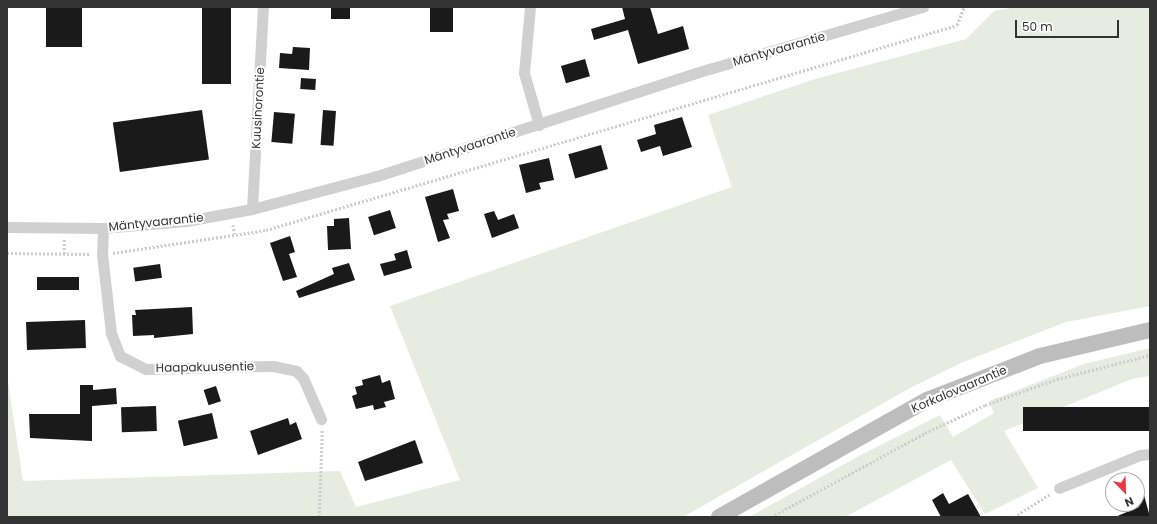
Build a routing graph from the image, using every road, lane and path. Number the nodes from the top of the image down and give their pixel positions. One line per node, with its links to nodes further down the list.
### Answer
1 (263, 7): 6 (street, Kuusinorontie)
2 (530, 7): 5 (street)
3 (923, 7): 5 (street, Mäntyvaarantie)
4 (964, 7): 10 (path)
5 (539, 125): 6 (street, Mäntyvaarantie)
6 (252, 209): 8 (street, Mäntyvaarantie)
7 (7, 227): 8 (street, Mäntyvaarantie)
8 (103, 228): 10 (street, Haapakuusentie)
9 (7, 253): 10 (path)
10 (102, 254): 13 (street, Haapakuusentie)
11 (1150, 330): 17 (street, Korkalovaarantie)
12 (1150, 355): 18 (path)
13 (321, 419): 16 (path)
14 (1150, 454): 15 (street)
15 (1059, 488): 19 (path)
16 (319, 517)
17 (719, 517)
18 (771, 517)
19 (1014, 517)

